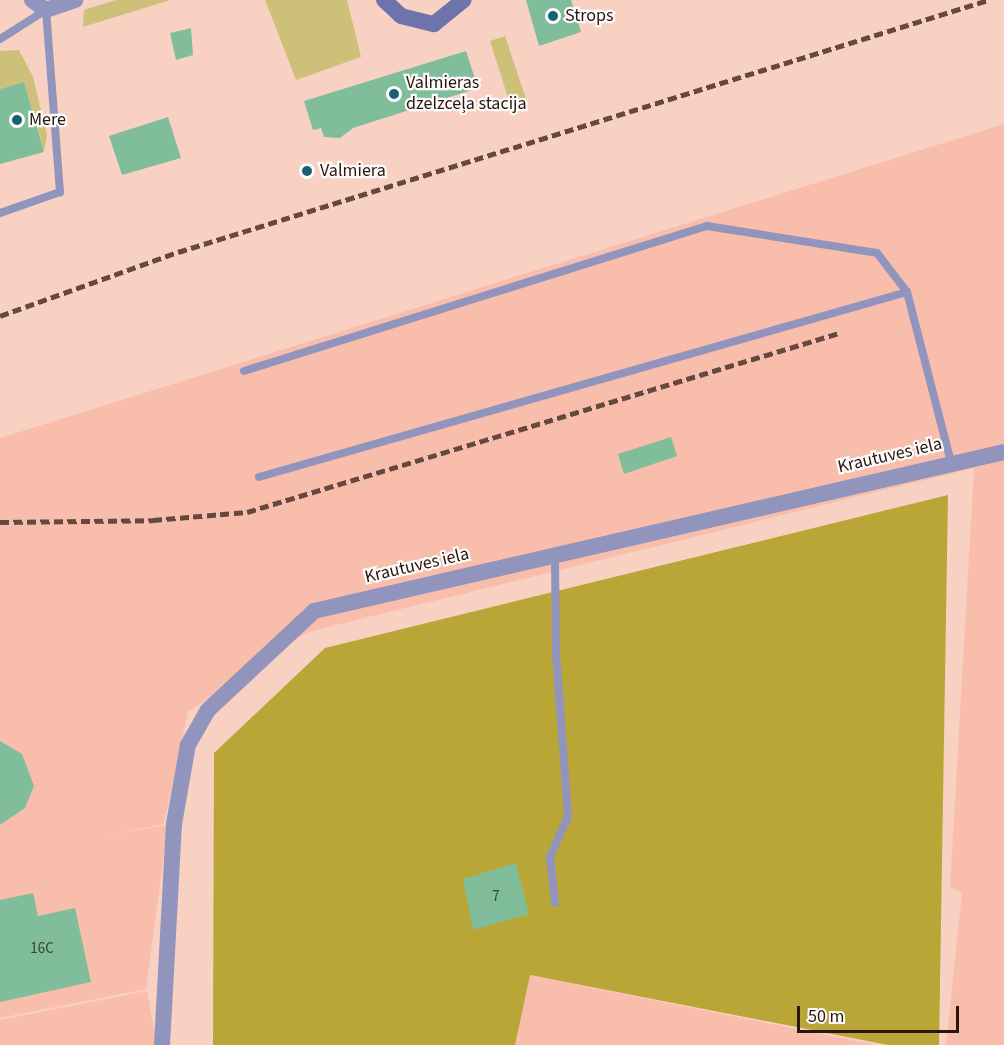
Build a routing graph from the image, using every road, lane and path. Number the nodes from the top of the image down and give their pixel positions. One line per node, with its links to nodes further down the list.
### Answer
1 (32, 0): 5 (street)
2 (75, 0): 5 (street)
3 (384, 0): 4 (main road)
4 (464, 0)
5 (46, 10): 6 (lane); 7 (lane)
6 (0, 39)
7 (0, 213)
8 (907, 292): 9 (lane); 11 (lane); 12 (lane)
9 (244, 371)
10 (1004, 452): 11 (street, Krautuves iela)
11 (951, 462): 13 (street, Krautuves iela)
12 (259, 477)
13 (555, 554): 14 (lane); 15 (street, Krautuves iela)
14 (555, 903)
15 (162, 1045)

